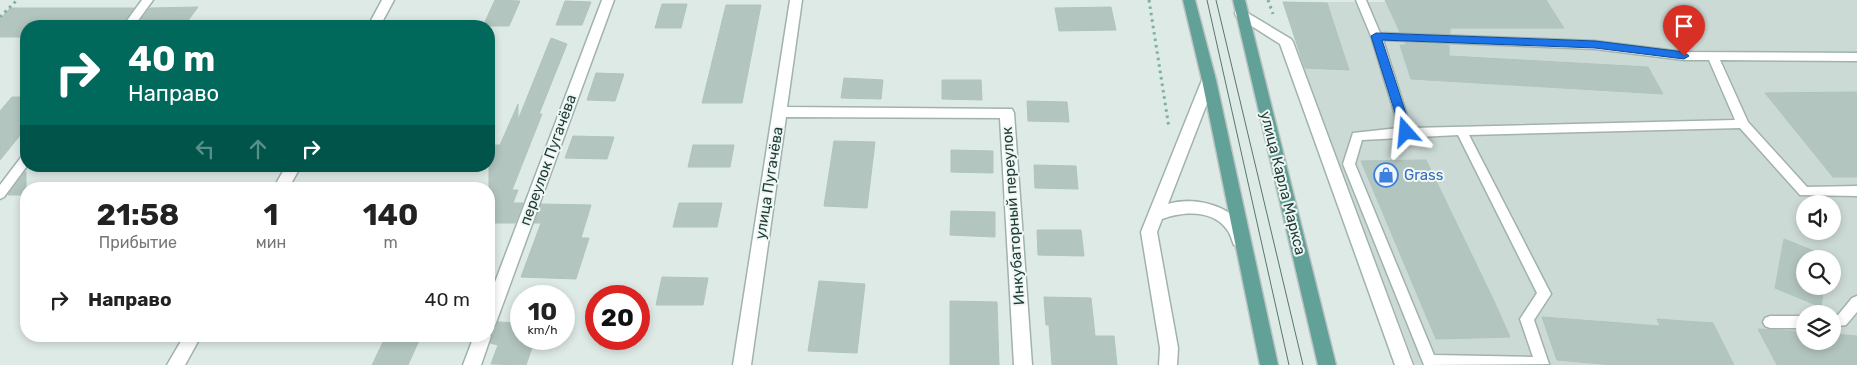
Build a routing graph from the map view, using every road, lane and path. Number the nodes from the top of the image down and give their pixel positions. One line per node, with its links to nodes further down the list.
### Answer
1 (17, 0): 10 (path)
2 (148, 0): 11 (lane)
3 (388, 0): 12 (street)
4 (608, 0): 28 (street, переулок Пугачёва)
5 (796, 0): 17 (street, улица Пугачёва)
6 (1149, 0): 21 (path)
7 (1189, 0): 16 (main road)
8 (1360, 0): 13 (lane)
9 (1240, 6): 40 (main road, улица Карла Маркса); 41 (street)
10 (0, 16)
11 (133, 20)
12 (377, 20)
13 (1376, 36): 14 (lane); 20 (lane)
14 (1713, 56): 15 (lane); 18 (lane)
15 (1857, 56)
16 (1208, 80): 21 (street); 26 (main road)
17 (780, 112): 36 (street, улица Пугачёва); 37 (street, Инкубаторный переулок)
18 (1743, 124): 19 (lane); 23 (lane)
19 (1461, 130): 20 (lane); 20 (lane)
20 (1406, 132)
21 (1175, 163): 25 (street)
22 (20, 167): 24 (lane)
23 (1857, 191)
24 (0, 194)
25 (1156, 214): 26 (street); 38 (street)
26 (1245, 254): 39 (main road)
27 (1857, 302): 29 (lane)
28 (495, 304)
29 (1841, 321)
30 (1770, 322): 31 (lane)
31 (1796, 322)
32 (189, 342): 34 (street)
33 (481, 342): 35 (street)
34 (176, 365)
35 (472, 365)
36 (742, 365)
37 (1023, 365)
38 (1168, 365)
39 (1269, 365)
40 (1327, 365)
41 (1404, 365)

